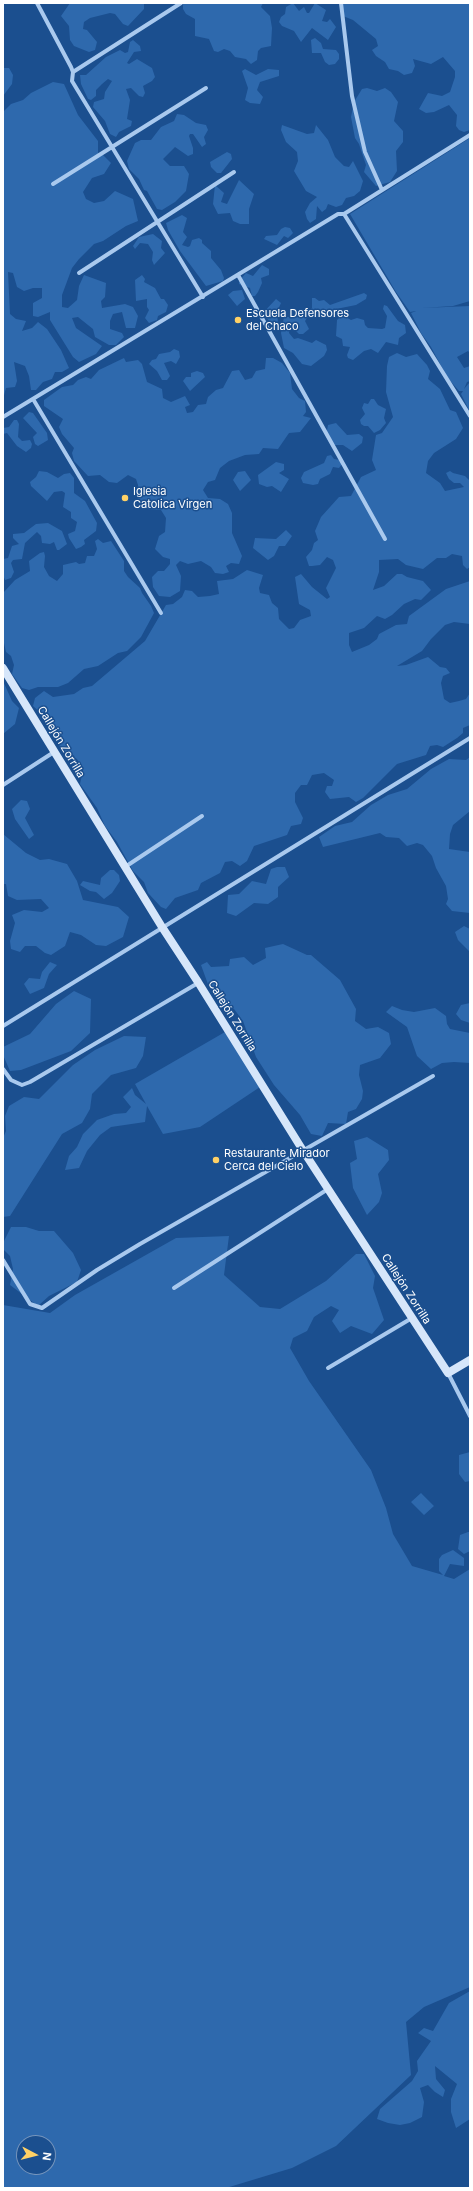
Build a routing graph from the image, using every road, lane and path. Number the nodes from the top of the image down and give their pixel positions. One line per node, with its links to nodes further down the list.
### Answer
1 (37, 3): 4 (street)
2 (181, 3): 4 (street)
3 (341, 3): 10 (street)
4 (74, 72): 7 (street)
5 (206, 88): 7 (street)
6 (470, 135): 10 (street)
7 (112, 147): 9 (street); 12 (street)
8 (234, 172): 12 (street)
9 (53, 184)
10 (382, 190): 11 (street)
11 (344, 214): 14 (street); 17 (street)
12 (157, 222): 13 (street); 15 (street)
13 (79, 272)
14 (238, 275): 15 (street); 19 (street)
15 (203, 297): 16 (street)
16 (33, 399): 18 (street); 20 (street)
17 (470, 416)
18 (3, 417)
19 (385, 538)
20 (161, 613)
21 (3, 668): 23 (street, Callejón Zorrilla)
22 (470, 738): 27 (street)
23 (54, 752): 24 (street); 26 (street, Callejón Zorrilla)
24 (3, 785)
25 (202, 816): 26 (street)
26 (124, 867): 27 (street, Callejón Zorrilla)
27 (162, 927): 28 (street, Callejón Zorrilla); 29 (street)
28 (198, 982): 30 (street); 32 (street, Callejón Zorrilla)
29 (3, 1026)
30 (3, 1068)
31 (433, 1076): 32 (street)
32 (302, 1149): 33 (street, Callejón Zorrilla); 34 (street)
33 (328, 1189): 35 (street); 36 (street, Callejón Zorrilla)
34 (3, 1260)
35 (174, 1288)
36 (412, 1318): 38 (street); 39 (street, Callejón Zorrilla)
37 (470, 1360): 39 (street)
38 (328, 1368)
39 (448, 1373): 40 (street)
40 (470, 1416)

